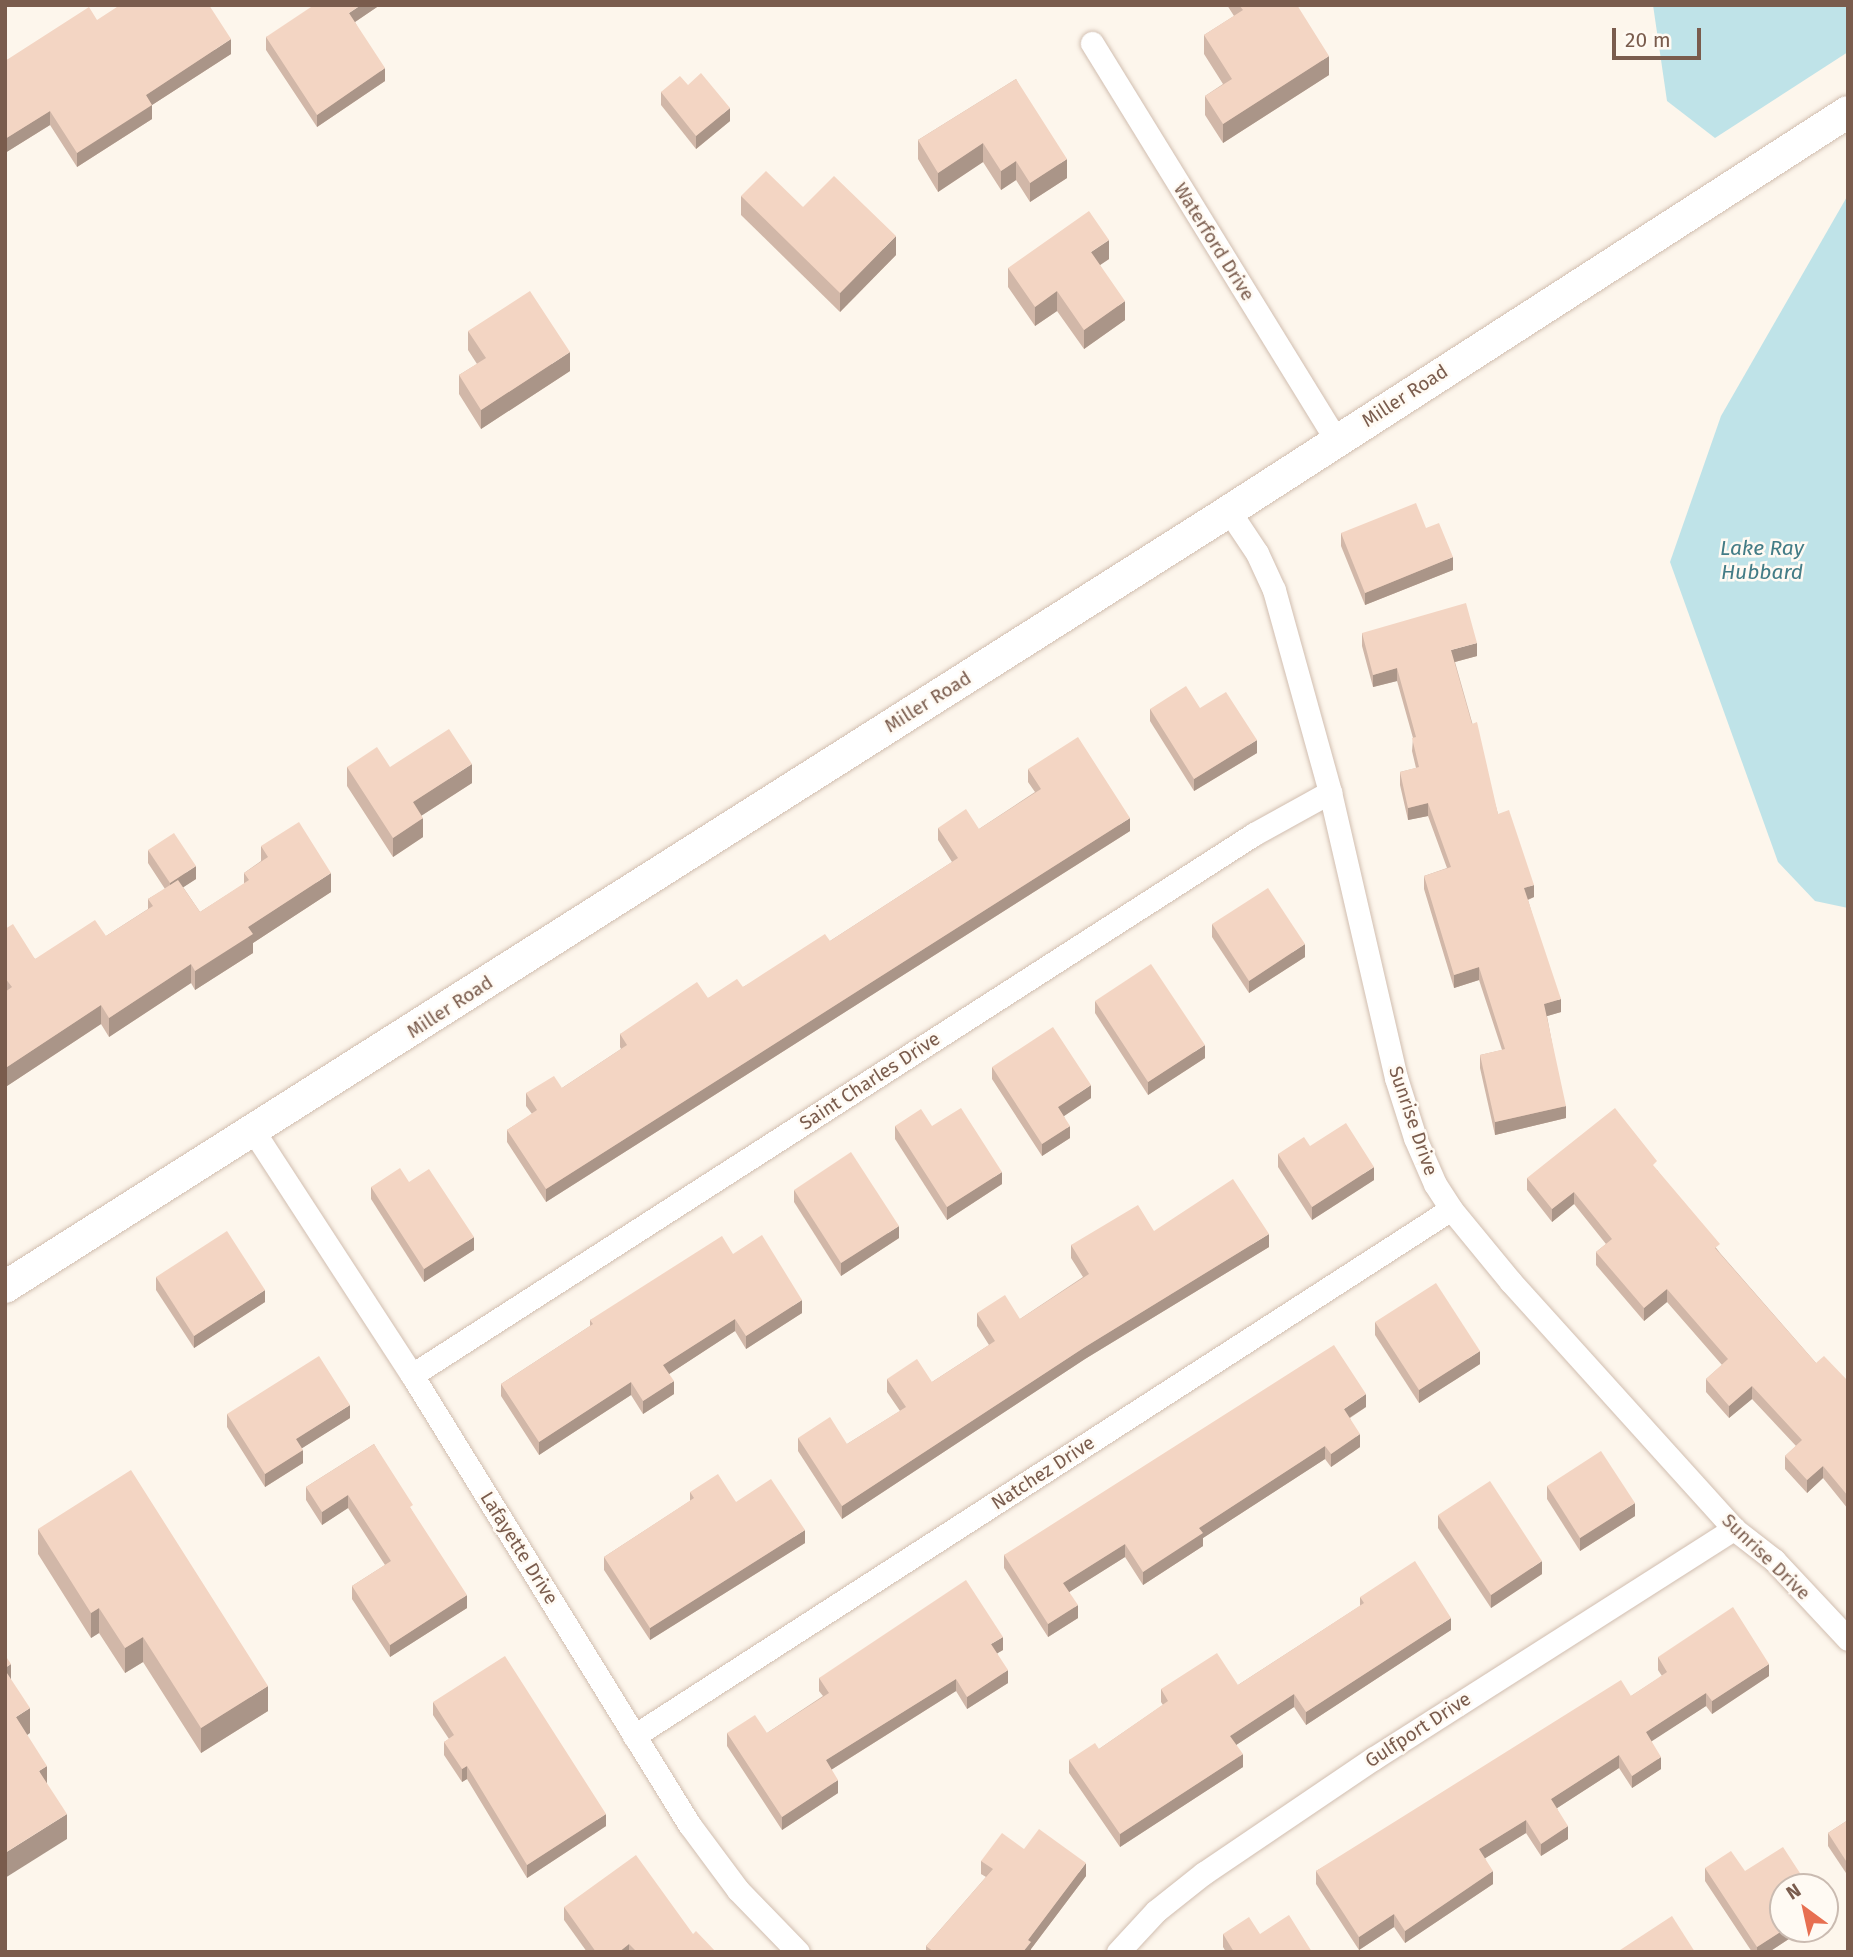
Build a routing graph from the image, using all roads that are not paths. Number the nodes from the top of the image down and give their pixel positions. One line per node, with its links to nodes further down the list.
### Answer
1 (1092, 43): 3 (street, Waterford Drive)
2 (1848, 112): 3 (main road, Miller Road)
3 (1337, 441): 4 (main road, Miller Road)
4 (1229, 510): 5 (street, Sunrise Drive); 6 (main road, Miller Road)
5 (1330, 792): 7 (street, Sunrise Drive); 9 (street, Saint Charles Drive)
6 (254, 1132): 8 (main road, Miller Road); 9 (street, Lafayette Drive)
7 (1451, 1209): 10 (street, Sunrise Drive); 12 (street, Natchez Drive)
8 (5, 1287)
9 (412, 1375): 12 (street, Lafayette Drive)
10 (1734, 1529): 11 (street, Sunrise Drive); 14 (street, Gulfport Drive)
11 (1848, 1639)
12 (634, 1736): 13 (street, Lafayette Drive)
13 (798, 1952)
14 (1118, 1952)

